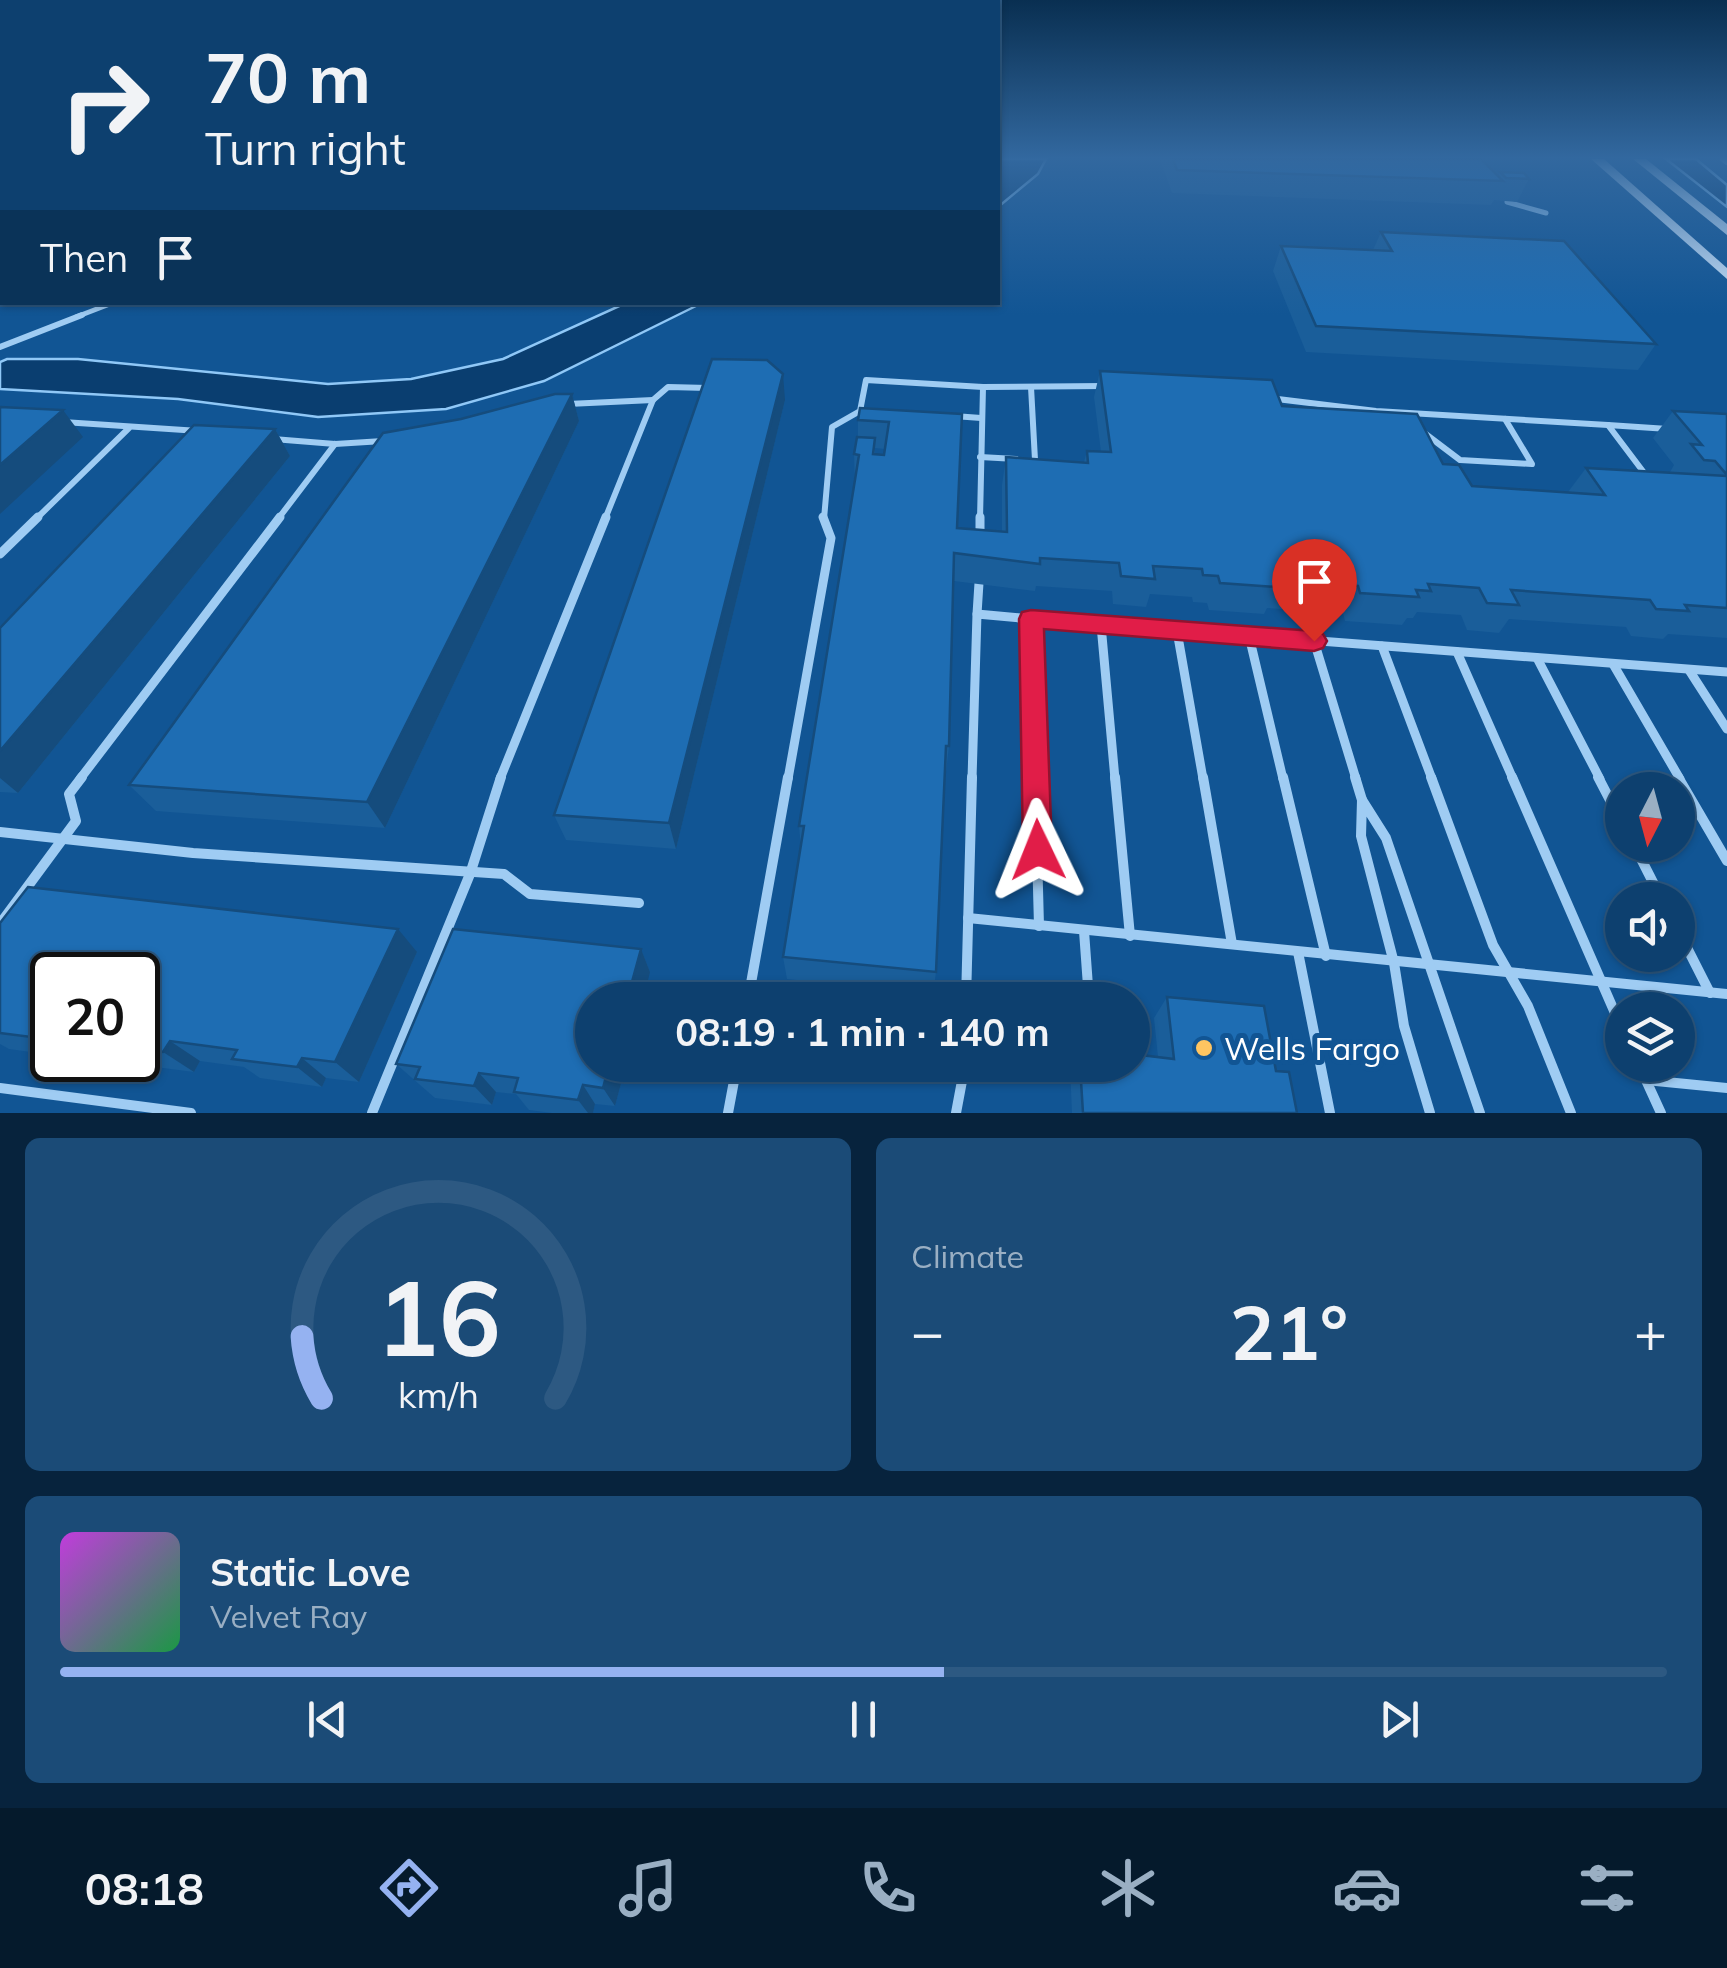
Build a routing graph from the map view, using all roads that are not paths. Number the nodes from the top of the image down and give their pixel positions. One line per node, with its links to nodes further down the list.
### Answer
1 (1539, 211): 4 (lane)
2 (1656, 211): 6 (main road)
3 (1703, 211): 5 (main road)
4 (1546, 213)
5 (1727, 230)
6 (1727, 274)
7 (107, 305): 8 (lane)
8 (0, 347)
9 (1031, 387): 10 (lane); 12 (lane); 35 (lane)
10 (1122, 387)
11 (708, 388): 14 (lane)
12 (983, 388): 17 (lane); 20 (lane)
13 (1251, 396): 15 (lane)
14 (654, 400): 16 (lane); 59 (lane)
15 (1326, 402): 21 (lane); 23 (lane)
16 (559, 406)
17 (860, 412): 18 (lane); 73 (lane)
18 (877, 412)
19 (946, 416): 20 (lane)
20 (981, 418): 34 (lane)
21 (1505, 419): 24 (lane); 25 (lane)
22 (56, 421): 26 (lane)
23 (1383, 422)
24 (1414, 425)
25 (1608, 425): 27 (lane); 37 (lane)
26 (130, 427): 28 (lane); 39 (lane)
27 (1687, 430)
28 (191, 431): 29 (lane); 32 (lane)
29 (209, 432)
30 (263, 438): 33 (lane)
31 (388, 440): 33 (lane)
32 (178, 444)
33 (335, 444): 57 (lane)
34 (980, 458): 35 (lane); 38 (lane)
35 (1035, 460): 36 (lane)
36 (1046, 460)
37 (1653, 484)
38 (980, 541)
39 (0, 554)
40 (979, 583): 41 (lane)
41 (977, 614): 42 (lane); 61 (lane)
42 (1031, 619): 43 (lane); 63 (lane)
43 (1101, 625): 44 (lane); 65 (lane)
44 (1177, 630): 45 (lane); 66 (lane)
45 (1249, 636): 46 (lane); 68 (lane)
46 (1314, 641): 47 (lane); 55 (lane)
47 (1382, 646): 48 (lane); 72 (lane)
48 (1456, 652): 49 (lane); 76 (lane)
49 (1537, 658): 50 (lane); 54 (lane)
50 (1613, 664): 51 (lane); 58 (lane)
51 (1689, 670): 52 (lane); 53 (lane)
52 (1727, 672)
53 (1727, 728)
54 (1605, 790)
55 (1362, 800): 69 (lane); 71 (lane)
56 (0, 832): 57 (lane)
57 (64, 839): 59 (lane); 62 (lane)
58 (1727, 861)
59 (470, 874): 60 (lane); 87 (lane)
60 (639, 903)
61 (968, 918): 63 (lane); 74 (lane)
62 (0, 924)
63 (1040, 926): 64 (lane)
64 (1084, 931): 65 (lane); 75 (lane)
65 (1130, 936): 66 (lane)
66 (1232, 944): 67 (lane)
67 (1298, 952): 68 (lane); 90 (lane)
68 (1326, 956): 69 (lane)
69 (1394, 962): 71 (lane); 91 (lane)
70 (1695, 963): 77 (lane)
71 (1430, 966): 72 (lane); 92 (lane)
72 (1511, 975): 76 (lane); 93 (lane)
73 (751, 982)
74 (966, 982)
75 (1087, 982)
76 (1600, 982): 77 (lane); 78 (lane)
77 (1710, 992): 79 (lane)
78 (1605, 993)
79 (1727, 994)
80 (734, 1082): 88 (lane)
81 (962, 1082): 89 (lane)
82 (1647, 1082): 94 (lane)
83 (1666, 1082): 85 (lane)
84 (0, 1088): 86 (lane)
85 (1727, 1088)
86 (191, 1113)
87 (372, 1113)
88 (728, 1113)
89 (956, 1113)
90 (1330, 1113)
91 (1430, 1113)
92 (1480, 1113)
93 (1571, 1113)
94 (1661, 1113)

